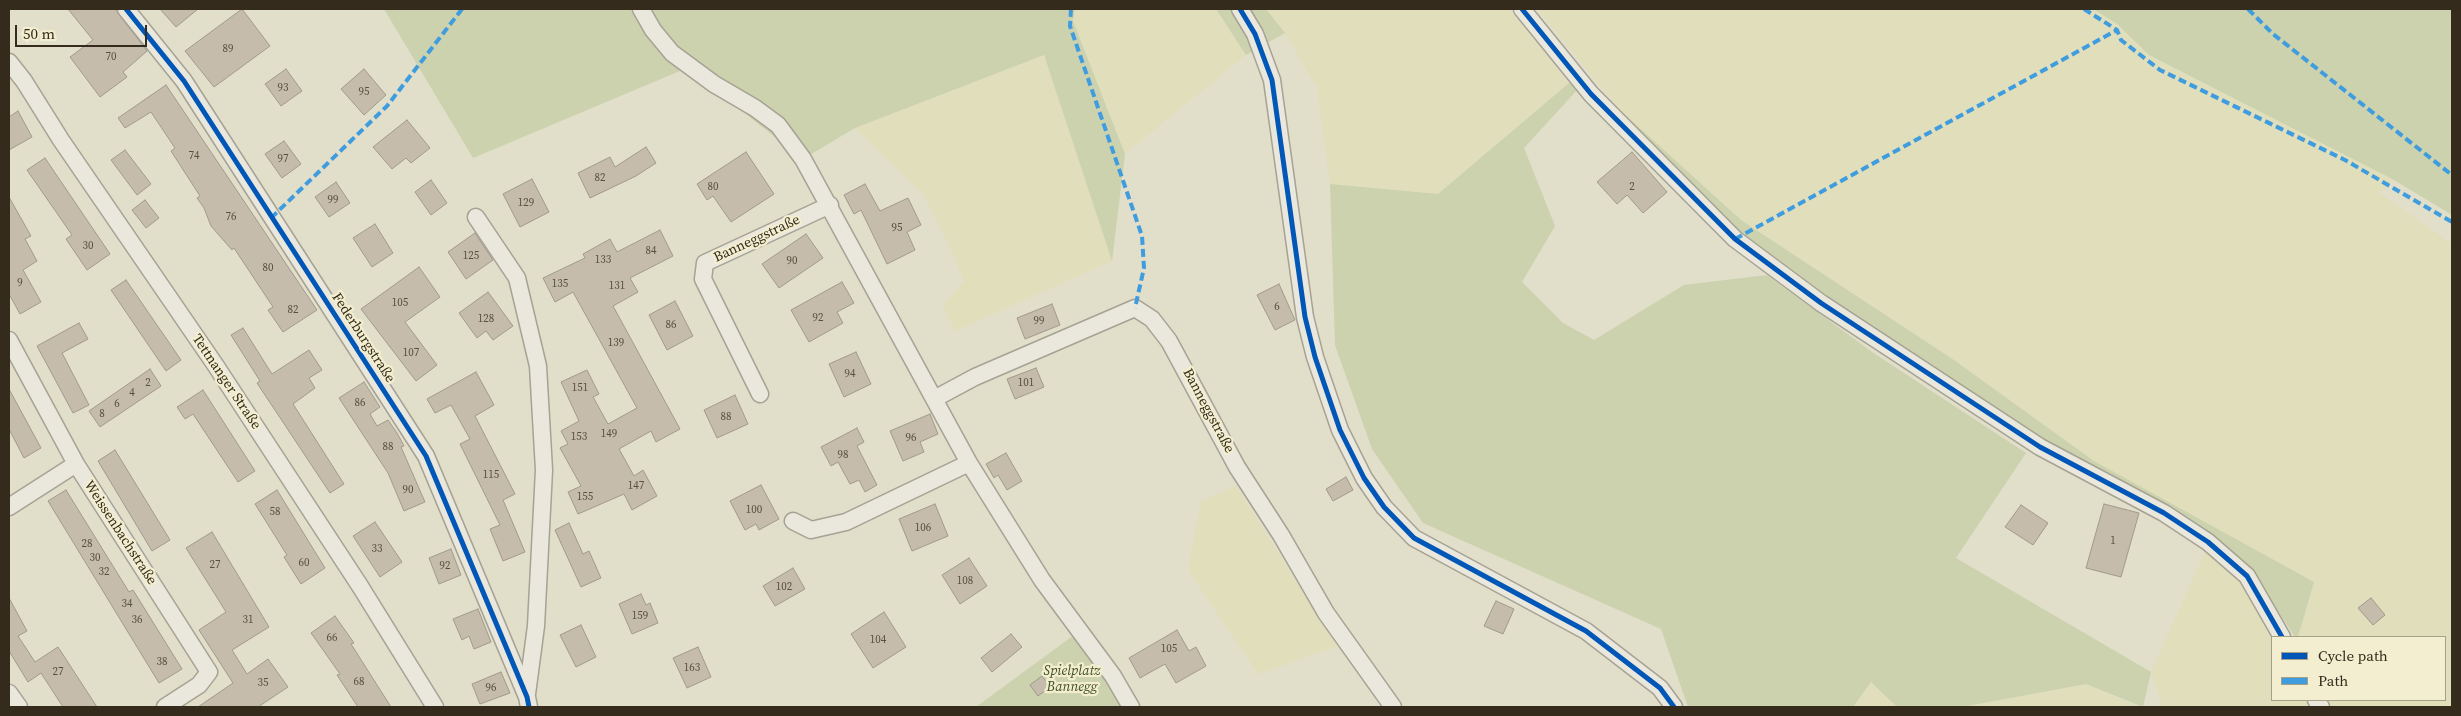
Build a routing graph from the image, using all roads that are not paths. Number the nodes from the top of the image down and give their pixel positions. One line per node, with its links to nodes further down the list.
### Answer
1 (126, 9): 17 (street, Federburgstraße)
2 (641, 9): 6 (street)
3 (1240, 9): 23 (street)
4 (1522, 9): 15 (street)
5 (9, 62): 20 (street, Tettnanger Straße)
6 (830, 205): 9 (street, Banneggstraße); 10 (street)
7 (476, 217): 17 (street, Federburgstraße)
8 (9, 340): 12 (street, Weissenbachstraße)
9 (760, 394)
10 (934, 399): 11 (street); 22 (street, Banneggstraße)
11 (969, 463): 14 (street); 21 (street)
12 (76, 464): 13 (street); 19 (street, Weissenbachstraße)
13 (9, 507)
14 (793, 521)
15 (2281, 636)
16 (9, 693): 18 (street)
17 (528, 702)
18 (19, 707)
19 (165, 707)
20 (436, 707)
21 (1131, 707)
22 (1393, 707)
23 (1674, 707)

